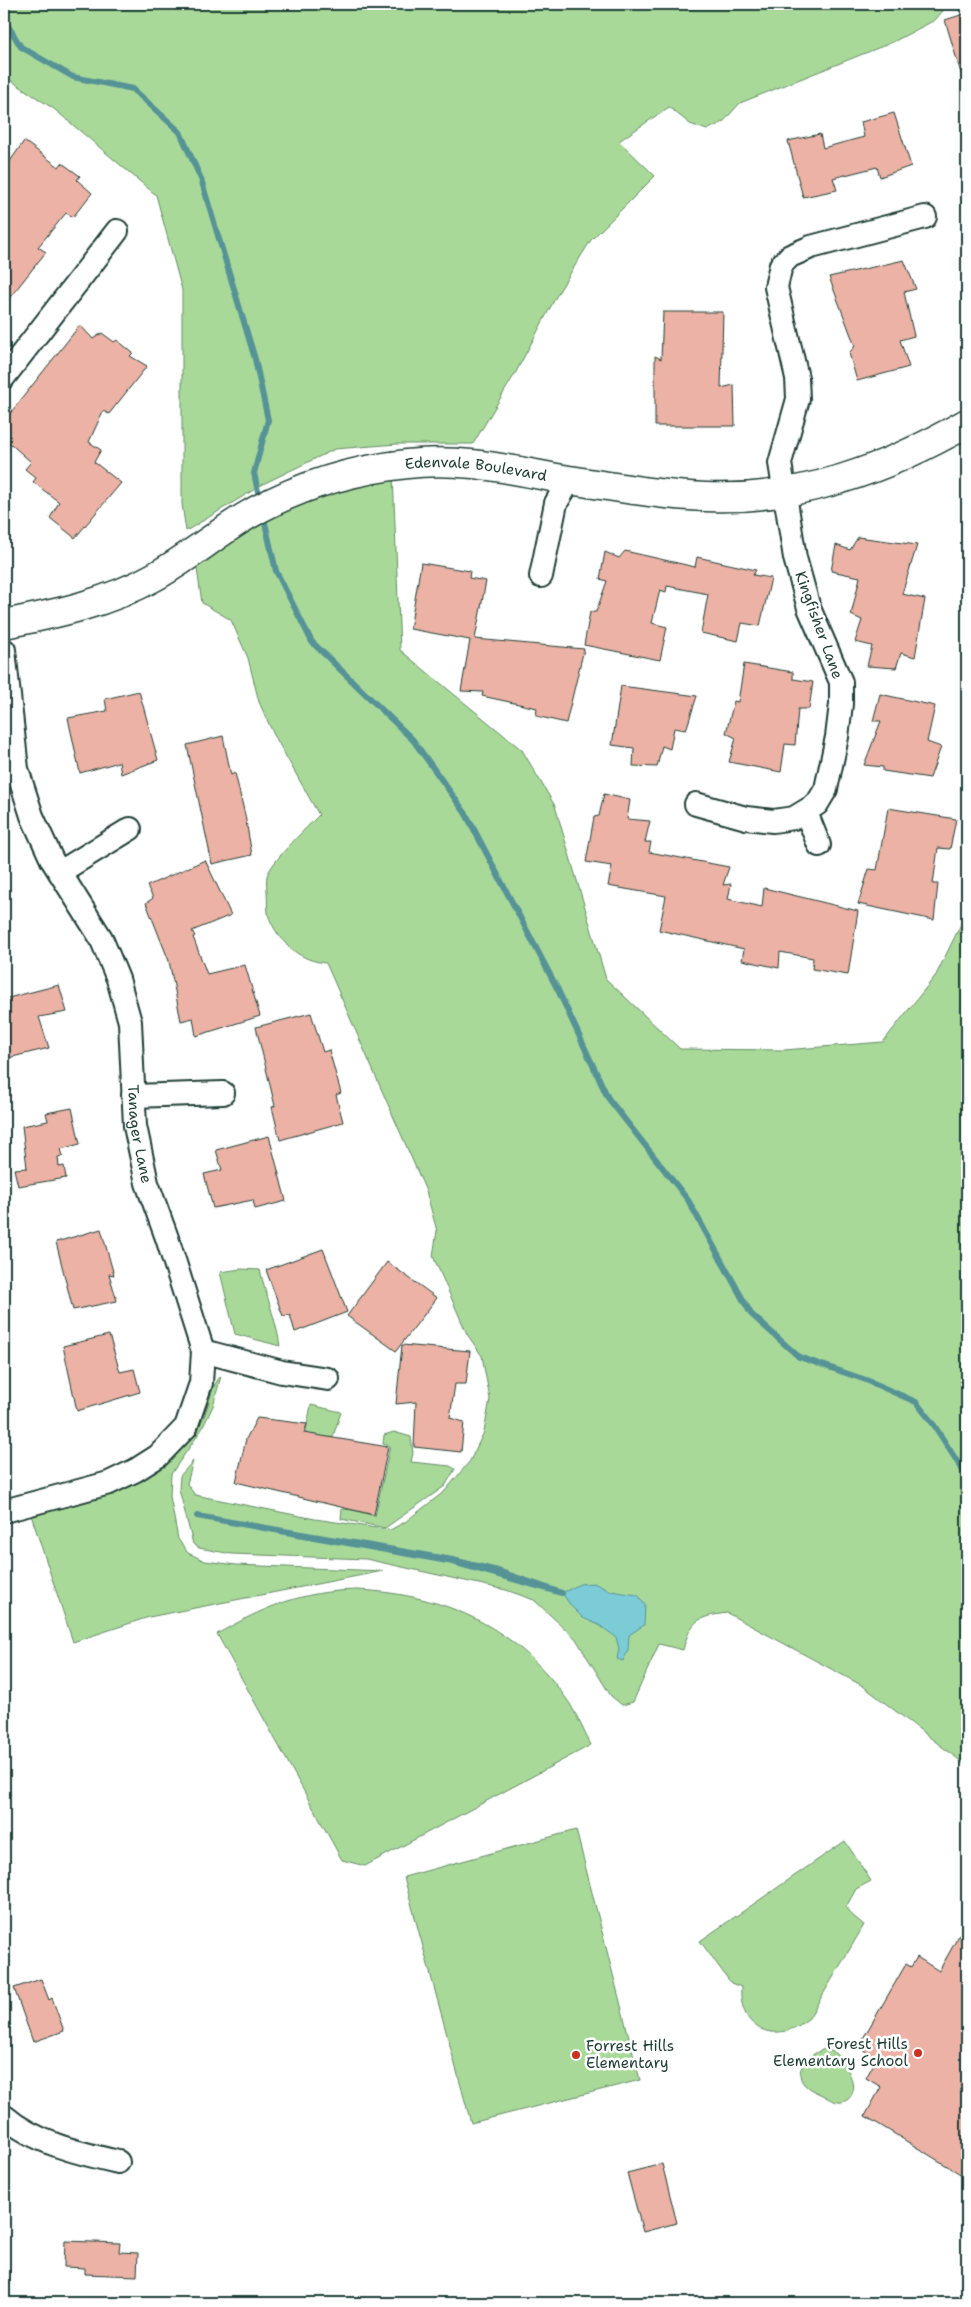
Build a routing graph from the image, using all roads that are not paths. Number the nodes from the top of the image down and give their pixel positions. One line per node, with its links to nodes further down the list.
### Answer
1 (925, 217): 6 (street, Kingfisher Lane)
2 (117, 232): 3 (street)
3 (4, 377)
4 (967, 423): 6 (street, Edenvale Boulevard)
5 (570, 480): 6 (street, Edenvale Boulevard); 7 (street); 8 (street, Edenvale Boulevard)
6 (784, 492): 11 (street, Kingfisher Lane)
7 (541, 576)
8 (4, 624)
9 (4, 650): 14 (street, Tanager Lane)
10 (696, 804): 11 (street, Kingfisher Lane)
11 (806, 812): 13 (street)
12 (130, 829): 14 (street)
13 (820, 845)
14 (60, 872): 16 (street, Tanager Lane)
15 (223, 1093): 16 (street)
16 (133, 1096): 17 (street, Tanager Lane)
17 (203, 1351): 18 (street); 19 (street, Tanager Lane)
18 (328, 1379)
19 (4, 1511)
20 (4, 2116): 21 (street)
21 (118, 2162)

